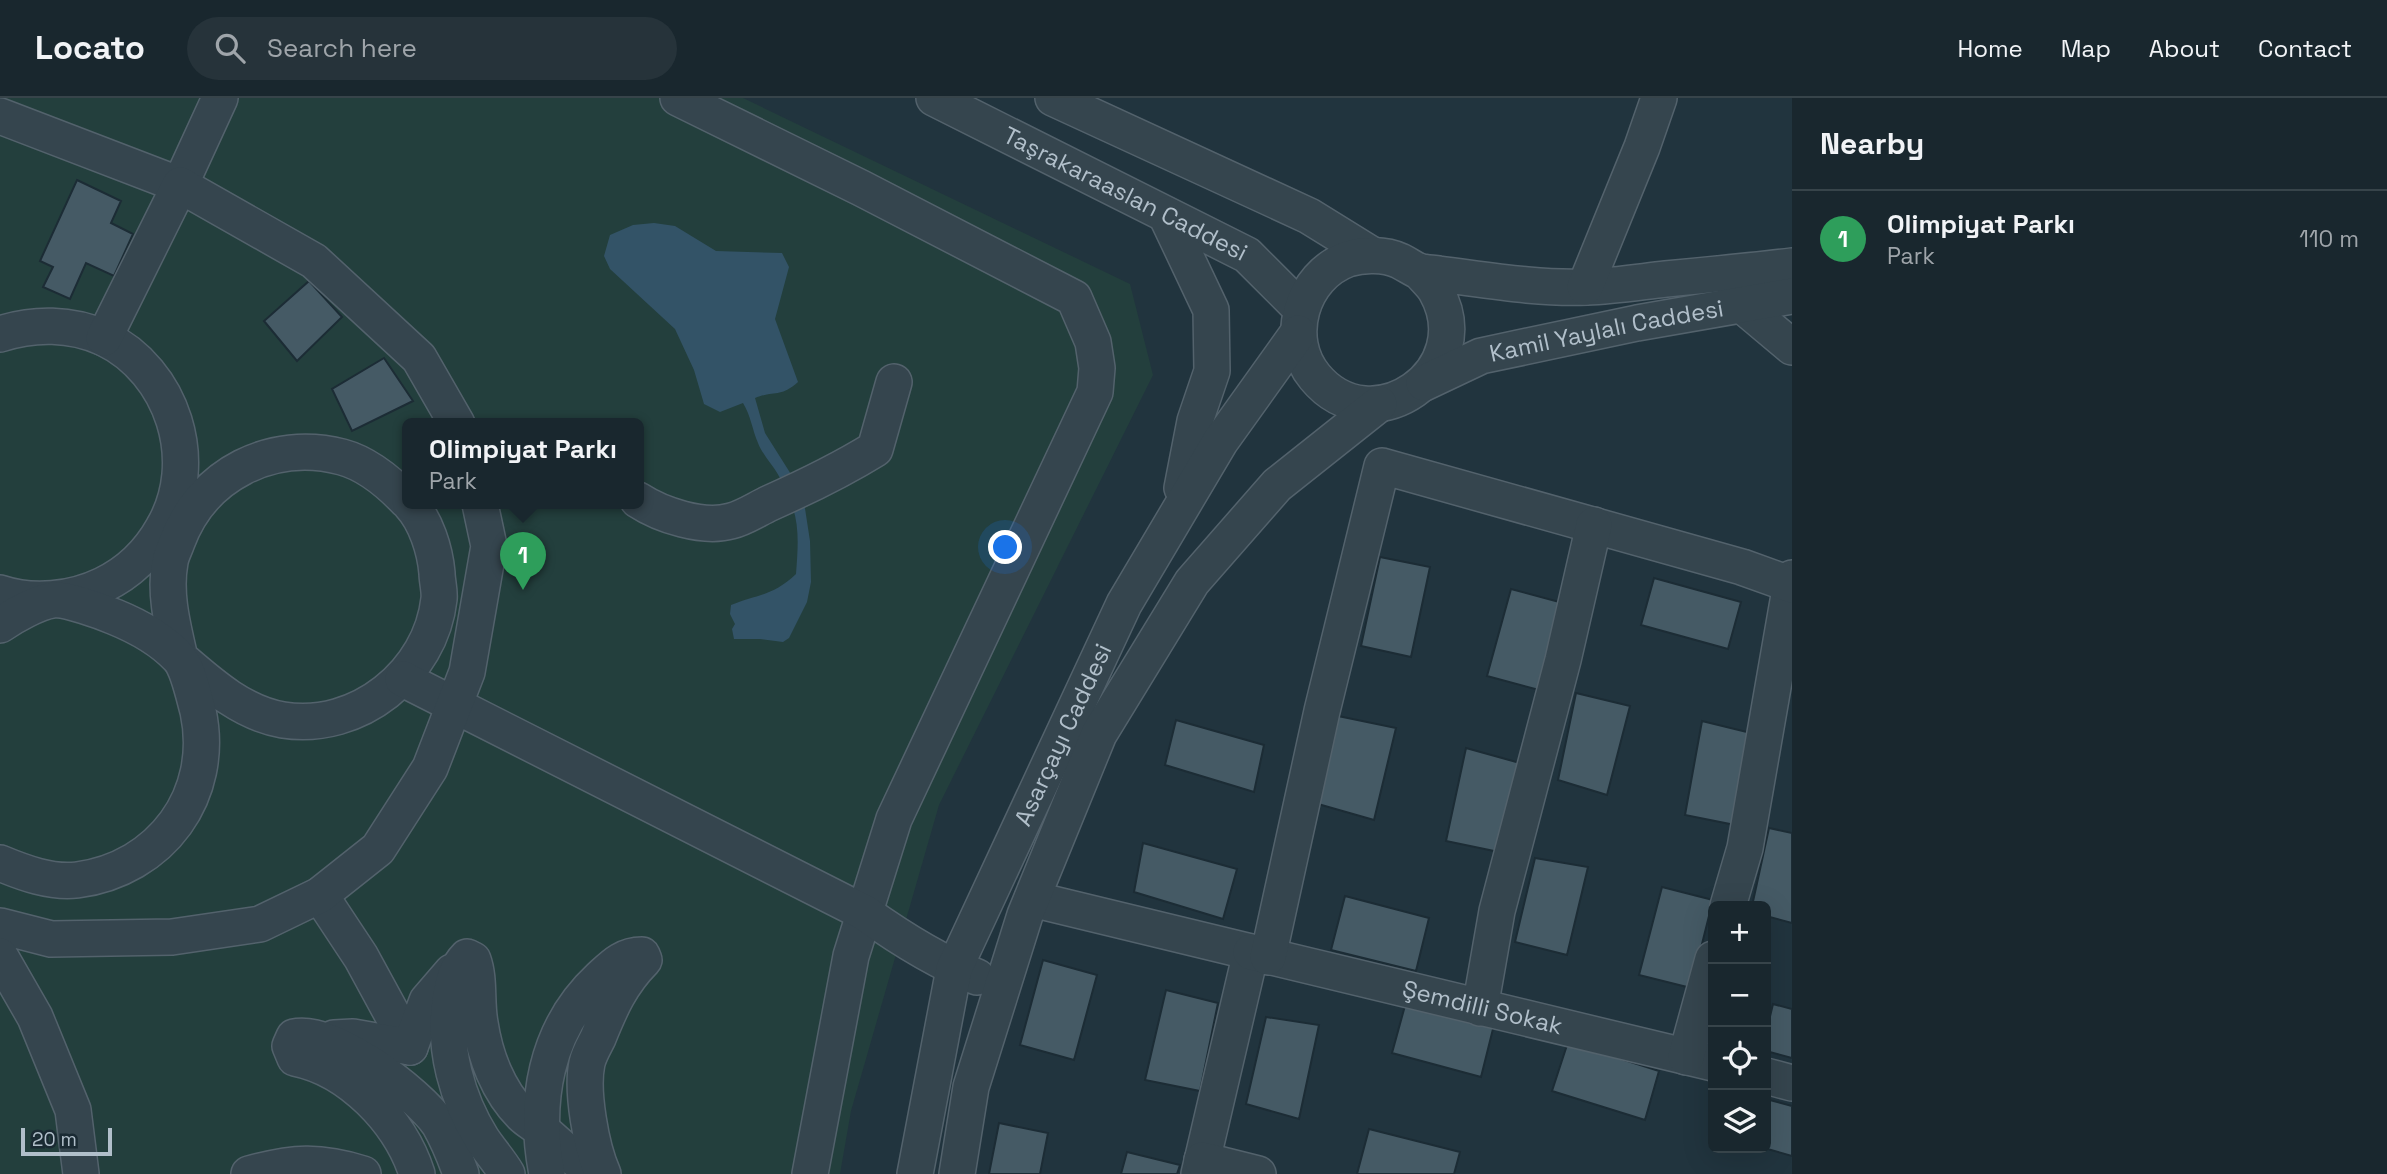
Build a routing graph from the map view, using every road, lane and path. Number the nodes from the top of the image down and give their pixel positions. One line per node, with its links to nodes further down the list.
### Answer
1 (220, 98): 7 (street)
2 (678, 98): 40 (street)
3 (934, 98): 8 (street, Taşrakaraaslan Caddesi)
4 (1053, 98): 9 (street)
5 (1659, 98): 12 (street)
6 (0, 116): 7 (street)
7 (180, 186): 17 (street); 22 (street)
8 (1166, 215): 15 (street, Taşrakaraaslan Caddesi); 27 (street)
9 (1372, 255): 11 (street); 15 (street)
10 (1792, 266): 12 (street, Kamil Yaylalı Caddesi)
11 (1419, 271): 12 (street, Kamil Yaylalı Caddesi); 20 (street)
12 (1585, 287)
13 (1792, 296): 14 (street, Kamil Yaylalı Caddesi)
14 (1742, 305): 18 (street); 20 (street, Kamil Yaylalı Caddesi)
15 (1299, 321): 21 (street); 27 (street, Asarçayı Caddesi)
16 (0, 334): 17 (street)
17 (104, 338): 31 (street)
18 (1792, 347)
19 (894, 382): 24 (street)
20 (1424, 383): 21 (street)
21 (1379, 404): 38 (street, Asarçayı Caddesi)
22 (454, 418)
23 (402, 496): 33 (street)
24 (644, 504)
25 (414, 509): 34 (street)
26 (481, 509): 35 (street)
27 (1178, 513): 46 (street, Asarçayı Caddesi)
28 (1594, 525): 29 (street); 42 (street); 48 (street)
29 (1791, 583): 39 (street)
30 (0, 593): 31 (street)
31 (55, 600): 32 (street); 33 (street)
32 (0, 625)
33 (180, 658): 34 (street); 36 (street)
34 (403, 679): 35 (street)
35 (454, 705): 37 (street); 40 (street)
36 (0, 863)
37 (320, 895): 41 (street); 50 (street)
38 (1032, 899): 42 (street, Şemdilli Sokak); 47 (street, Asarçayı Caddesi)
39 (1729, 901)
40 (864, 913): 46 (street); 65 (street)
41 (0, 926)
42 (1259, 955): 48 (street, Şemdilli Sokak); 55 (street)
43 (0, 956): 56 (street)
44 (1712, 964): 51 (street)
45 (458, 966): 50 (street); 54 (street); 61 (street)
46 (954, 969): 47 (street); 66 (street, Asarçayı Caddesi)
47 (1002, 988): 67 (street, Asarçayı Caddesi)
48 (1480, 1007): 51 (street, Şemdilli Sokak)
49 (316, 1038): 50 (street); 59 (street); 60 (street)
50 (410, 1046)
51 (1699, 1060)
52 (1771, 1077): 53 (street)
53 (1792, 1083)
54 (542, 1130): 62 (street); 63 (street); 64 (street)
55 (1200, 1167): 68 (street)
56 (81, 1174)
57 (249, 1174): 58 (street)
58 (363, 1174)
59 (417, 1174)
60 (461, 1174)
61 (507, 1174)
62 (547, 1174)
63 (597, 1174)
64 (603, 1174)
65 (810, 1174)
66 (915, 1174)
67 (957, 1174)
68 (1258, 1174)

